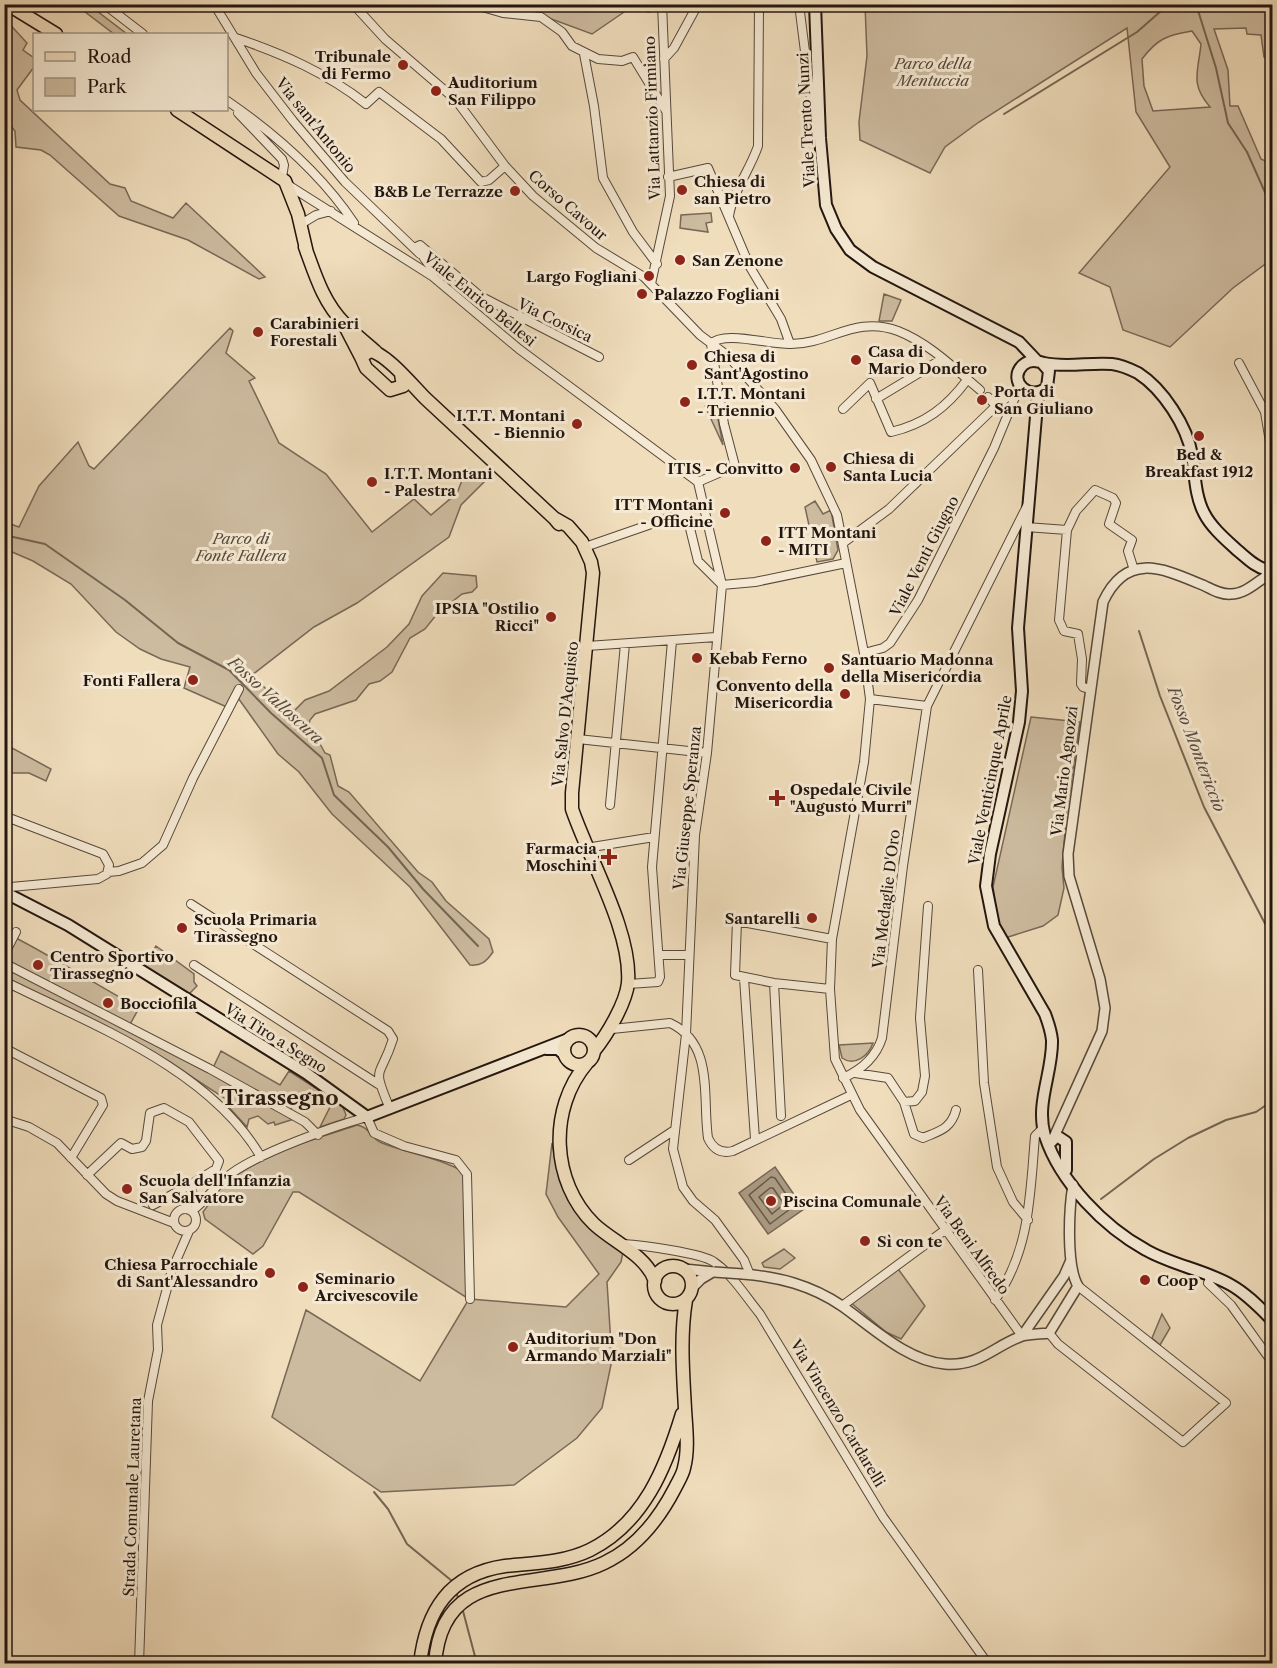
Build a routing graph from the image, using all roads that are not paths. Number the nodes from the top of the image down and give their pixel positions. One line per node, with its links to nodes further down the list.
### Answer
1 (7, 4): 11 (main road)
2 (104, 4): 12 (street)
3 (214, 4): 13 (street, Via sant'Antonio)
4 (353, 4): 21 (street, Corso Cavour)
5 (472, 4): 14 (street)
6 (662, 4): 15 (street, Via Lattanzio Firmiano)
7 (698, 4): 15 (street)
8 (759, 4): 25 (street)
9 (799, 4): 20 (street)
10 (815, 4): 20 (main road, Viale Trento Nunzi)
11 (54, 33)
12 (142, 33)
13 (236, 38): 21 (street); 29 (street, Via sant'Antonio)
14 (584, 54): 19 (street); 30 (street)
15 (664, 58): 19 (street, Via Lattanzio Firmiano)
16 (228, 101): 27 (street)
17 (228, 102): 23 (street)
18 (178, 111): 23 (main road, Viale Enrico Bellesi)
19 (666, 112): 22 (street, Via Lattanzio Firmiano)
20 (820, 138): 40 (main road, Viale Trento Nunzi)
21 (505, 166): 32 (street, Corso Cavour)
22 (668, 177): 25 (street); 30 (street, Via Lattanzio Firmiano)
23 (287, 186): 24 (street, Viale Enrico Bellesi); 26 (main road, Via Salvo D'Acquisto); 28 (main road, Via Salvo D'Acquisto)
24 (331, 212): 26 (street); 27 (street, Viale Enrico Bellesi)
25 (729, 218): 35 (street)
26 (301, 224): 28 (main road, Via Salvo D'Acquisto)
27 (357, 227): 31 (street, Viale Enrico Bellesi)
28 (307, 253): 33 (main road, Via Salvo D'Acquisto)
29 (419, 253): 31 (street); 38 (street, Via Corsica)
30 (657, 264): 32 (street, Via Lattanzio Firmiano)
31 (432, 276): 56 (street, Viale Enrico Bellesi)
32 (651, 284): 34 (street, Corso Cavour)
33 (345, 325): 36 (main road, Via Salvo D'Acquisto); 37 (main road, Via Salvo D'Acquisto)
34 (711, 344): 35 (street); 56 (street); 61 (street, Corso Cavour)
35 (790, 344): 39 (street)
36 (375, 352): 37 (main road); 43 (main road, Via Salvo D'Acquisto)
37 (361, 357): 47 (main road, Via Salvo D'Acquisto)
38 (599, 357)
39 (942, 358): 45 (street); 52 (street)
40 (1036, 362): 42 (main road); 44 (main road); 46 (main road)
41 (1239, 363): 55 (street)
42 (1060, 366): 44 (main road); 65 (main road)
43 (401, 374): 47 (main road); 51 (main road, Via Salvo D'Acquisto)
44 (1050, 376): 49 (main road)
45 (967, 380): 48 (street); 52 (street)
46 (1019, 387): 49 (main road); 53 (street); 72 (street, Viale Venti Giugno)
47 (390, 390): 51 (main road, Via Salvo D'Acquisto)
48 (980, 390)
49 (1038, 393): 57 (main road, Viale Venticinque Aprile)
50 (988, 397): 53 (street)
51 (425, 398): 58 (main road, Via Salvo D'Acquisto)
52 (876, 399): 54 (street)
53 (996, 406): 61 (street)
54 (843, 409)
55 (1272, 454)
56 (698, 482): 66 (street, Via Giuseppe Speranza)
57 (1028, 505): 59 (main road, Viale Venticinque Aprile); 76 (street, Via Medaglie D'Oro)
58 (554, 518): 62 (main road, Via Salvo D'Acquisto); 67 (main road, Via Salvo D'Acquisto)
59 (1026, 527): 60 (street); 125 (main road, Viale Venticinque Aprile)
60 (1067, 530): 64 (street); 74 (street)
61 (843, 543): 63 (street)
62 (585, 547): 66 (street); 67 (main road, Via Salvo D'Acquisto)
63 (846, 563): 66 (street); 72 (street)
64 (1134, 570): 65 (street); 74 (street, Via Mario Agnozzi)
65 (1270, 572)
66 (722, 585): 68 (street, Via Giuseppe Speranza)
67 (588, 621): 71 (main road, Via Salvo D'Acquisto)
68 (716, 637): 69 (street); 80 (street, Via Giuseppe Speranza)
69 (672, 641): 70 (street); 79 (street)
70 (625, 644): 71 (street); 78 (street)
71 (587, 646): 77 (main road, Via Salvo D'Acquisto)
72 (864, 652): 75 (street, Via Beni Alfredo)
73 (239, 689): 85 (street)
74 (1089, 689): 129 (street, Via Mario Agnozzi)
75 (870, 699): 76 (street); 90 (street, Via Beni Alfredo)
76 (927, 706): 114 (street, Via Medaglie D'Oro)
77 (578, 740): 78 (street); 84 (main road, Via Salvo D'Acquisto)
78 (615, 742): 79 (street); 81 (street)
79 (663, 748): 80 (street); 83 (street)
80 (707, 753): 93 (street, Via Giuseppe Speranza)
81 (610, 805)
82 (4, 816): 85 (street)
83 (654, 837): 84 (street); 92 (street)
84 (586, 848): 100 (main road, Via Salvo D'Acquisto)
85 (108, 872): 86 (street)
86 (6, 893): 123 (main road, Via Tiro a Segno)
87 (190, 904): 117 (street)
88 (928, 906): 119 (street)
89 (16, 932): 91 (street)
90 (832, 939): 97 (street); 101 (street, Via Beni Alfredo)
91 (4, 955)
92 (660, 955): 93 (street); 100 (street)
93 (689, 955): 102 (street, Via Giuseppe Speranza)
94 (4, 963): 127 (street)
95 (195, 965): 117 (street)
96 (978, 970): 140 (street)
97 (744, 978): 99 (street); 128 (street)
98 (4, 981): 130 (street)
99 (774, 983): 101 (street); 122 (street)
100 (628, 984): 103 (main road, Via Salvo D'Acquisto)
101 (830, 989): 115 (street, Via Beni Alfredo)
102 (687, 1009): 104 (street); 106 (street, Via Giuseppe Speranza)
103 (616, 1014): 105 (main road); 108 (main road)
104 (670, 1023): 105 (street); 106 (street)
105 (612, 1029): 111 (main road)
106 (686, 1034): 126 (street, Via Giuseppe Speranza); 128 (street)
107 (571, 1038): 108 (main road); 110 (main road); 112 (main road)
108 (588, 1039): 111 (main road)
109 (4, 1048): 131 (street)
110 (543, 1048): 112 (main road); 120 (main road)
111 (594, 1051): 113 (main road)
112 (567, 1059): 113 (main road); 116 (main road)
113 (586, 1063): 116 (main road)
114 (855, 1073): 115 (street, Via Medaglie D'Oro); 119 (street)
115 (843, 1078): 118 (street, Via Beni Alfredo)
116 (573, 1081): 144 (main road)
117 (378, 1084): 120 (street)
118 (851, 1095): 128 (street); 143 (street, Via Beni Alfredo)
119 (904, 1101): 121 (street)
120 (390, 1109): 123 (main road)
121 (956, 1110)
122 (781, 1116)
123 (367, 1117): 127 (street); 156 (street)
124 (4, 1119): 131 (street)
125 (1044, 1125): 129 (main road); 140 (street)
126 (673, 1131): 132 (street); 150 (street, Via Giuseppe Speranza)
127 (318, 1135): 130 (street)
128 (755, 1140)
129 (1057, 1145): 134 (main road)
130 (261, 1157): 137 (street)
131 (71, 1158): 133 (street)
132 (629, 1160)
133 (87, 1175): 135 (street); 139 (street)
134 (1070, 1181): 145 (street); 152 (main road)
135 (190, 1185): 136 (street); 137 (street)
136 (153, 1205)
137 (191, 1213): 138 (street); 142 (street)
138 (175, 1214): 139 (street); 141 (street)
139 (157, 1215): 141 (street)
140 (1028, 1220): 158 (street)
141 (174, 1223): 142 (street)
142 (189, 1230): 167 (street, Strada Comunale Lauretana)
143 (945, 1230): 158 (street, Via Beni Alfredo); 160 (street)
144 (619, 1244): 146 (main road); 170 (street, Via Vincenzo Cardarelli)
145 (1071, 1260): 151 (street); 154 (street)
146 (642, 1262): 147 (main road); 153 (main road)
147 (665, 1268): 148 (main road); 153 (main road)
148 (684, 1269): 149 (street); 155 (main road)
149 (714, 1272): 150 (street, bridge); 155 (street)
150 (746, 1274): 160 (street)
151 (1064, 1276): 154 (street); 164 (street)
152 (1211, 1276): 161 (main road); 165 (street)
153 (655, 1281): 159 (main road)
154 (1076, 1283): 163 (street); 163 (street)
155 (692, 1288): 157 (main road)
156 (470, 1299)
157 (686, 1300): 159 (main road); 162 (main road)
158 (995, 1300): 164 (street, Via Beni Alfredo)
159 (670, 1304): 162 (main road)
160 (842, 1306): 164 (street)
161 (1272, 1320)
162 (681, 1328): 166 (main road)
163 (1049, 1333): 164 (street)
164 (1022, 1336)
165 (1272, 1362)
166 (684, 1407): 168 (main road); 169 (main road)
167 (139, 1664)
168 (420, 1664)
169 (435, 1664)
170 (988, 1664)

